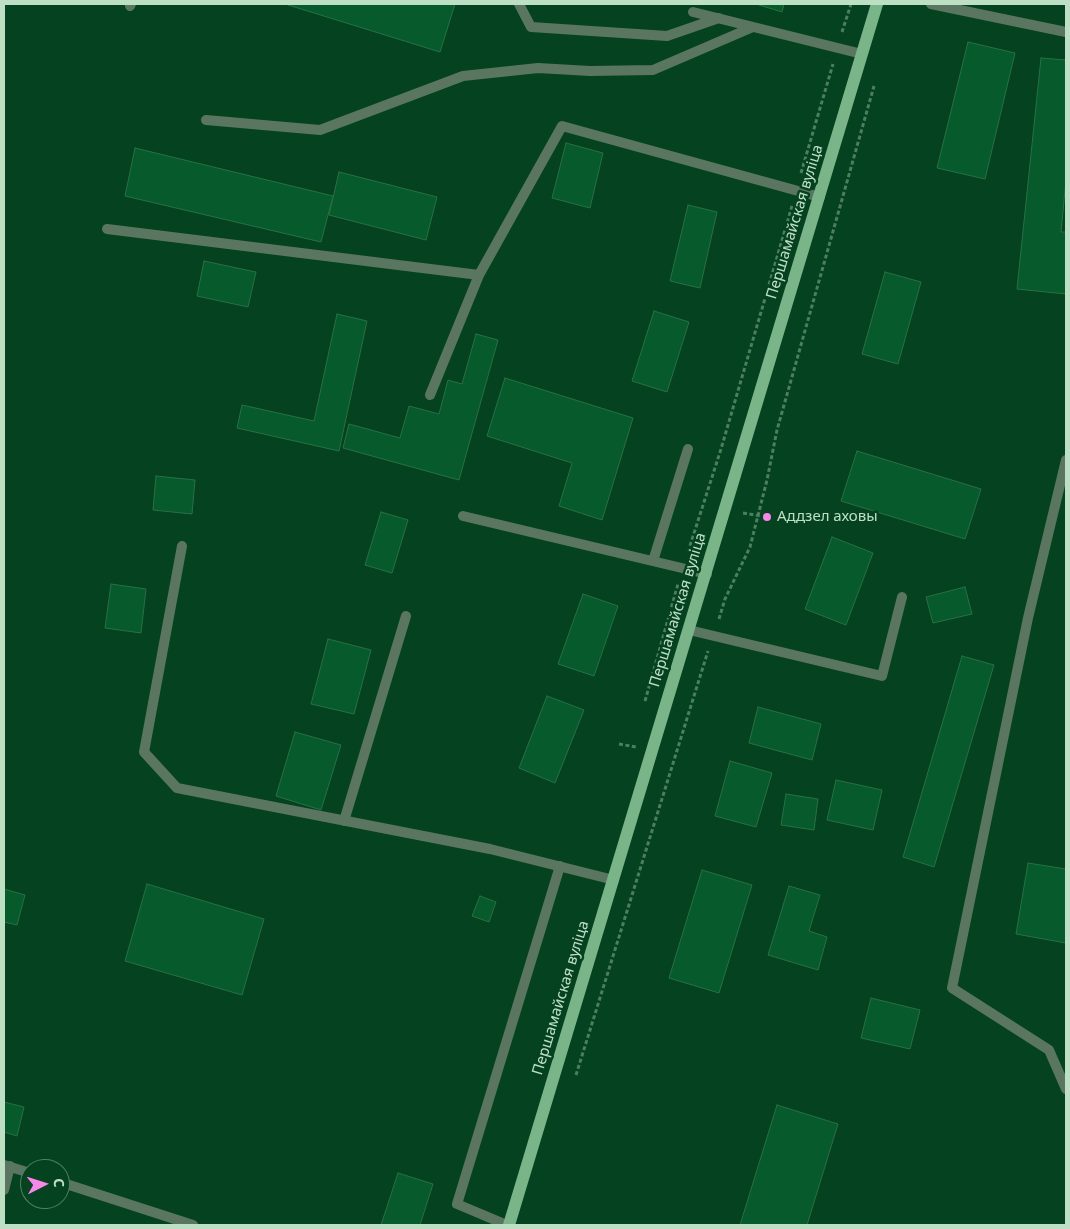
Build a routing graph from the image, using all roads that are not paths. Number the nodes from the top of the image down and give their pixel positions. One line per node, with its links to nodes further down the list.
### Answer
1 (519, 4): 5 (street)
2 (877, 4): 8 (main road, Першамайская вуліца)
3 (931, 4): 7 (street)
4 (693, 12): 5 (street)
5 (719, 18): 6 (street)
6 (753, 27): 8 (street); 9 (street)
7 (1066, 32)
8 (862, 54): 10 (main road, Першамайская вуліца)
9 (206, 120)
10 (820, 197): 12 (street); 19 (main road, Першамайская вуліца)
11 (107, 229): 12 (street)
12 (479, 275): 13 (street)
13 (430, 395)
14 (688, 449): 18 (street)
15 (1066, 460): 26 (street)
16 (463, 516): 18 (street)
17 (182, 546): 23 (street)
18 (653, 561): 19 (street)
19 (707, 574): 22 (main road, Першамайская вуліца)
20 (902, 597): 22 (street)
21 (406, 616): 23 (street)
22 (689, 630): 25 (main road, Першамайская вуліца)
23 (344, 821): 24 (street)
24 (560, 866): 25 (street); 32 (street)
25 (614, 880): 32 (main road, Першамайская вуліца)
26 (1066, 1089)
27 (7, 1165): 28 (street); 30 (street)
28 (20, 1170)
29 (70, 1185): 31 (street)
30 (4, 1190)
31 (193, 1225)
32 (508, 1225)

